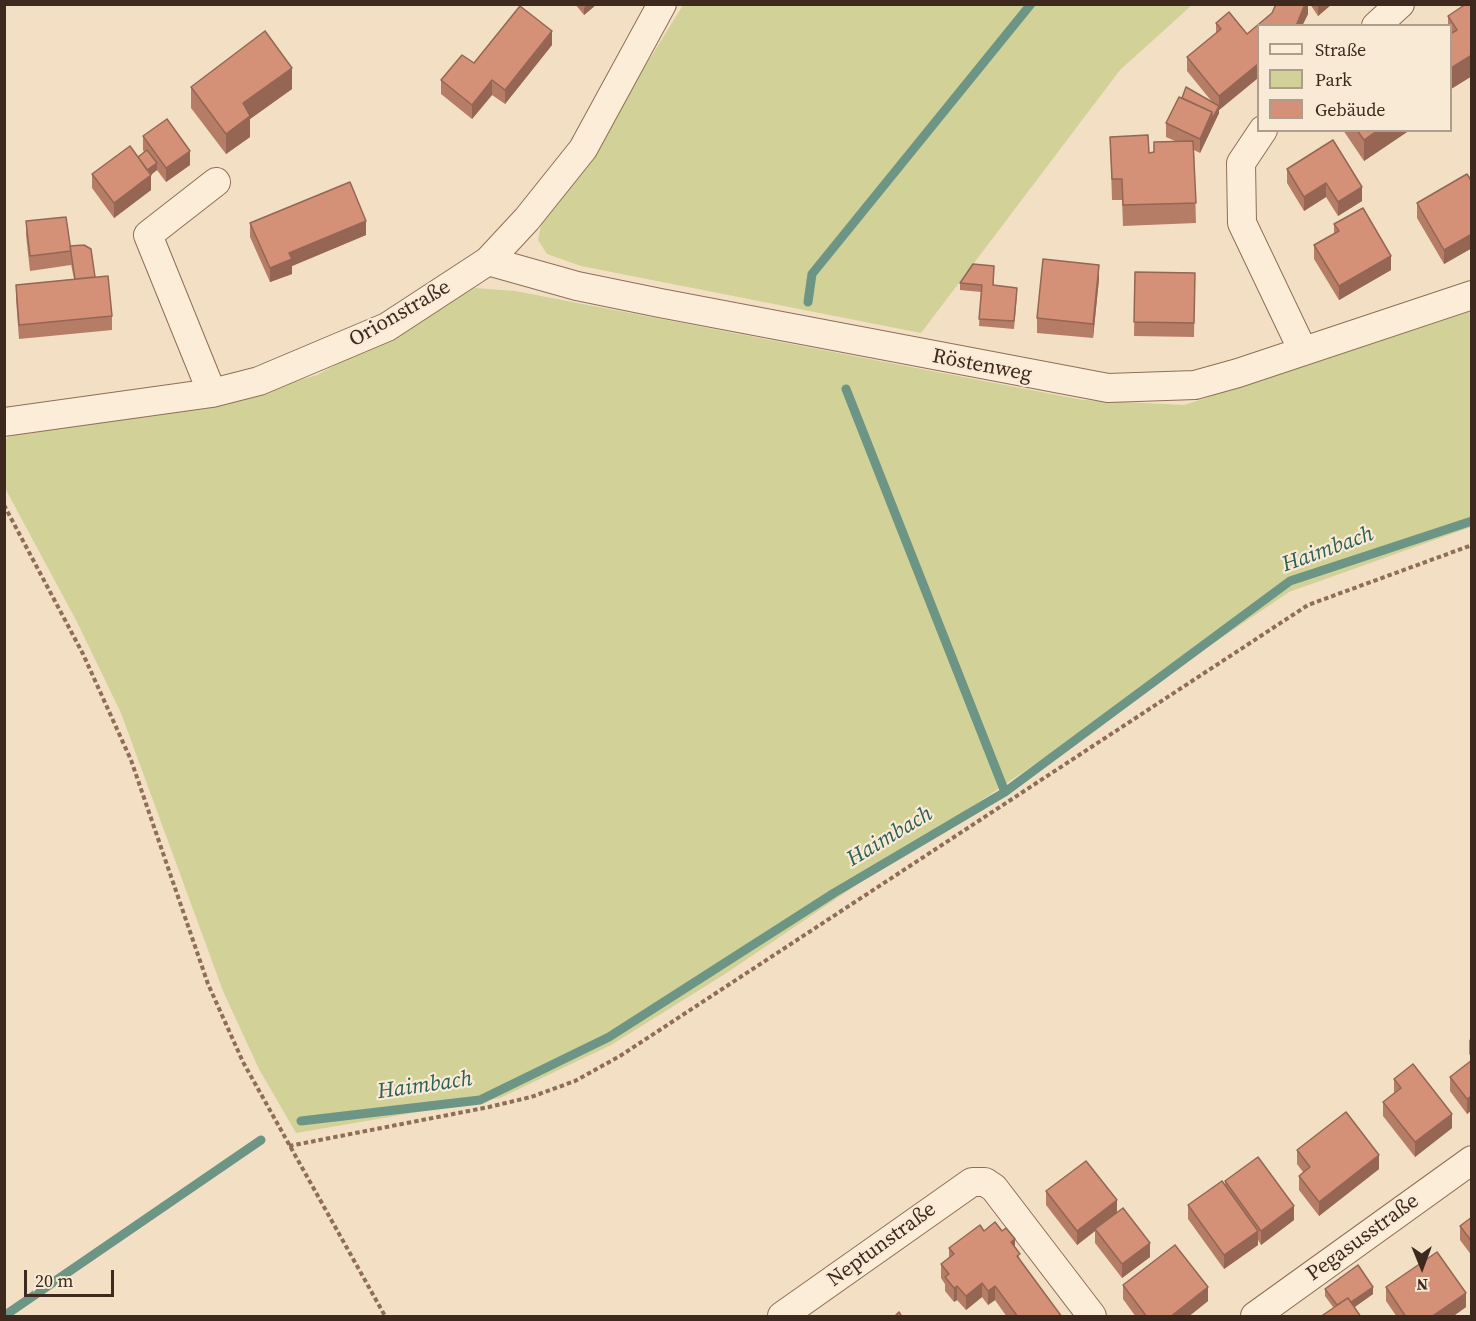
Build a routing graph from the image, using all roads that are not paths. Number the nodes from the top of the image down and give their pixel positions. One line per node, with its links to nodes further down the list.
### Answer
1 (662, 4): 6 (street, Orionstraße)
2 (1400, 4): 3 (street)
3 (1378, 24)
4 (1262, 132): 8 (street)
5 (216, 182): 9 (street)
6 (488, 261): 8 (street, Röstenweg); 9 (street, Orionstraße)
7 (1472, 295): 8 (street, Röstenweg)
8 (1303, 351)
9 (212, 393): 10 (street, Orionstraße)
10 (4, 423)
11 (1472, 1160): 14 (street, Pegasusstraße)
12 (782, 1317): 13 (street, Neptunstraße)
13 (1092, 1317)
14 (1255, 1317)

